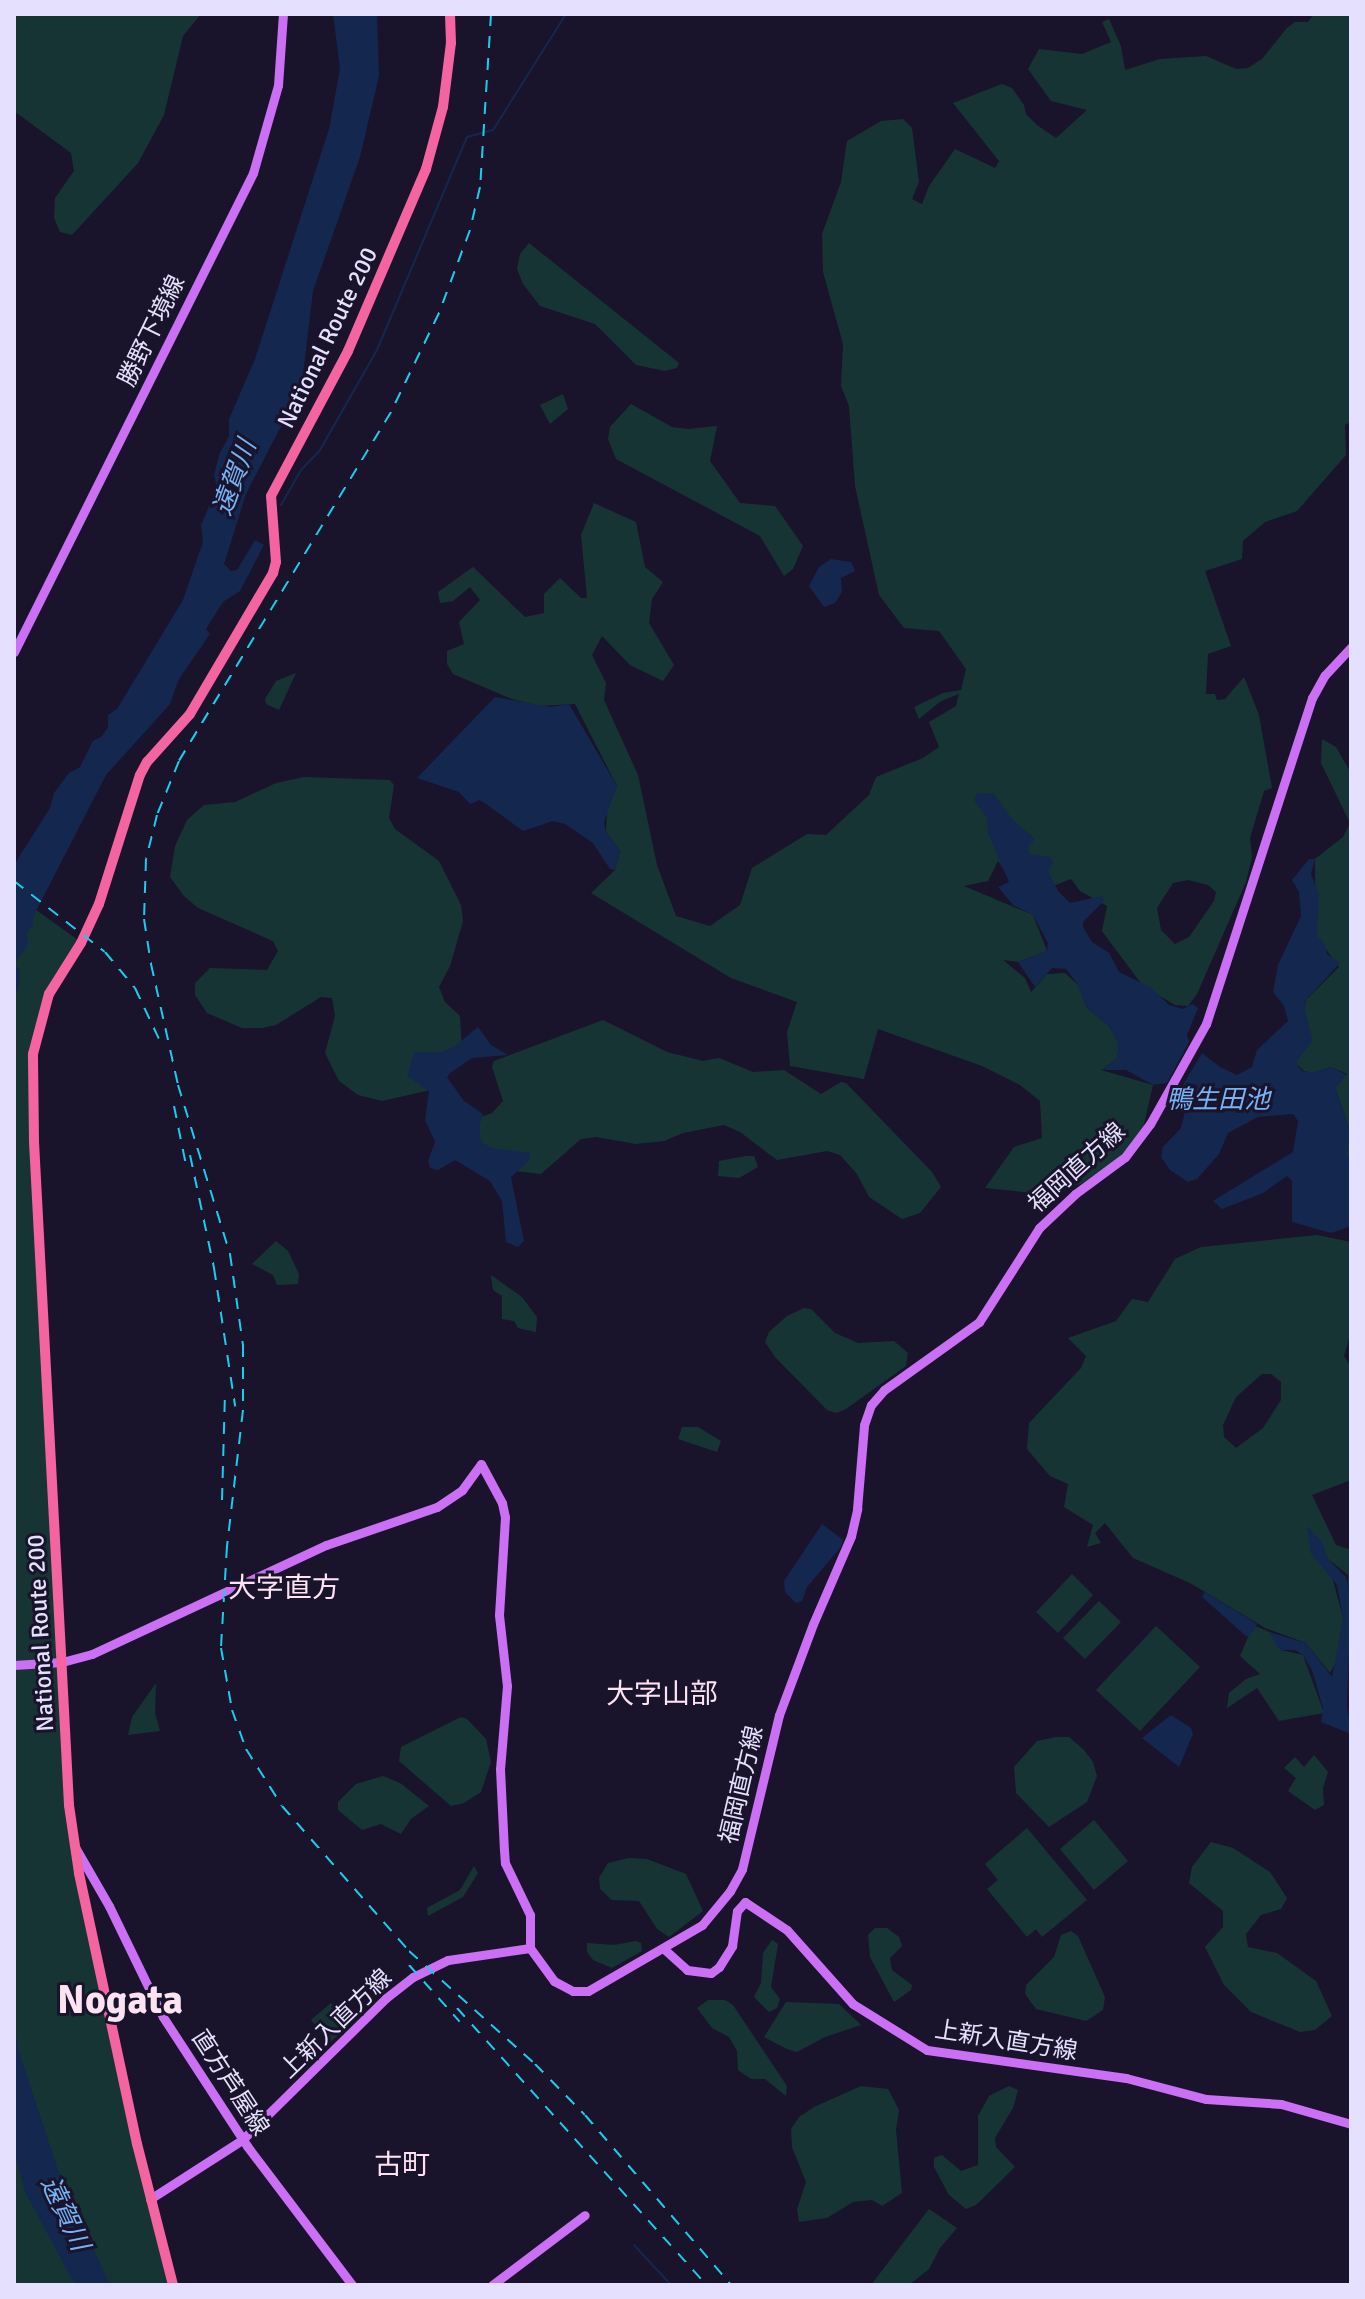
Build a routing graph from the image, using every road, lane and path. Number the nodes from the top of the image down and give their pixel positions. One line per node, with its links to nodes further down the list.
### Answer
1 (283, 14): 4 (main road, 勝野下境線)
2 (450, 14): 5 (highway, National Route 200)
3 (1351, 647): 9 (main road, 福岡直方線)
4 (14, 652)
5 (58, 1663): 6 (main road); 7 (highway, National Route 200); 8 (main road)
6 (14, 1665)
7 (75, 1847): 11 (main road, 直方芦屋線); 12 (highway, National Route 200)
8 (530, 1948): 9 (main road, 福岡直方線); 11 (main road, 上新入直方線)
9 (664, 1949): 10 (main road, 上新入直方線)
10 (1351, 2124)
11 (242, 2140): 12 (main road, 上新入直方線); 15 (main road, 直方芦屋線)
12 (150, 2199): 14 (highway, National Route 200)
13 (585, 2215): 16 (main road)
14 (173, 2285)
15 (352, 2285)
16 (492, 2285)

